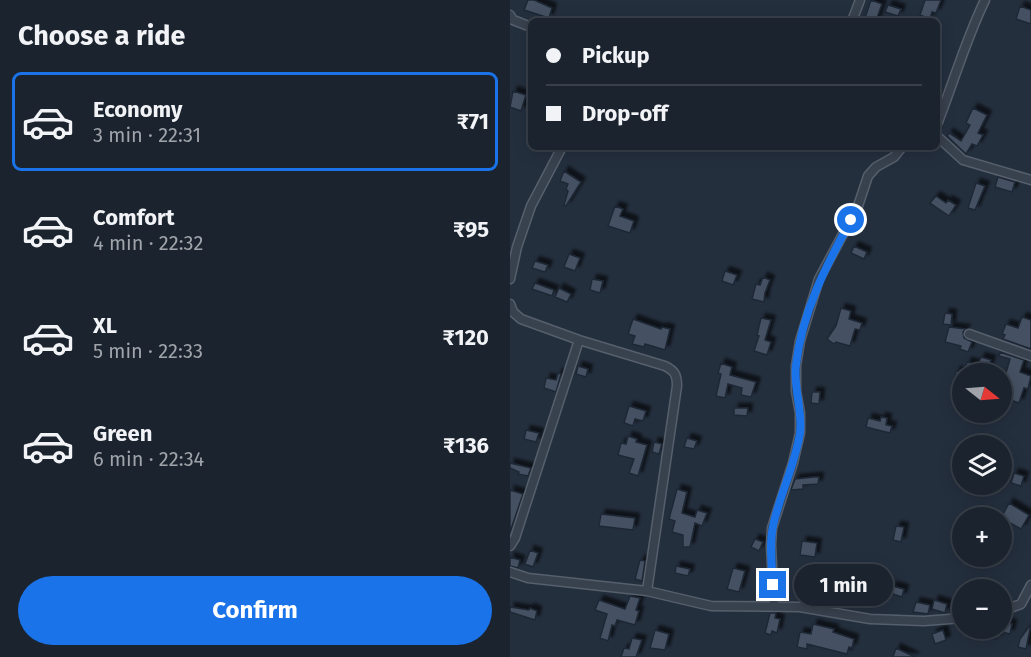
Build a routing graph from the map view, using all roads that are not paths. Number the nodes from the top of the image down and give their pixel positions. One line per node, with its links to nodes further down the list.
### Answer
1 (860, 0): 4 (street)
2 (985, 0): 6 (street)
3 (510, 15): 5 (street)
4 (853, 18)
5 (528, 26)
6 (940, 117)
7 (940, 139): 10 (street)
8 (560, 150): 11 (street)
9 (900, 150): 20 (street)
10 (1031, 180)
11 (510, 279)
12 (510, 304): 14 (street)
13 (969, 334): 15 (street)
14 (579, 340): 16 (street); 19 (street)
15 (1031, 356)
16 (510, 546)
17 (510, 572): 19 (street)
18 (1031, 585): 21 (street)
19 (647, 591): 20 (street)
20 (774, 606): 22 (street)
21 (1012, 607)
22 (952, 619)

